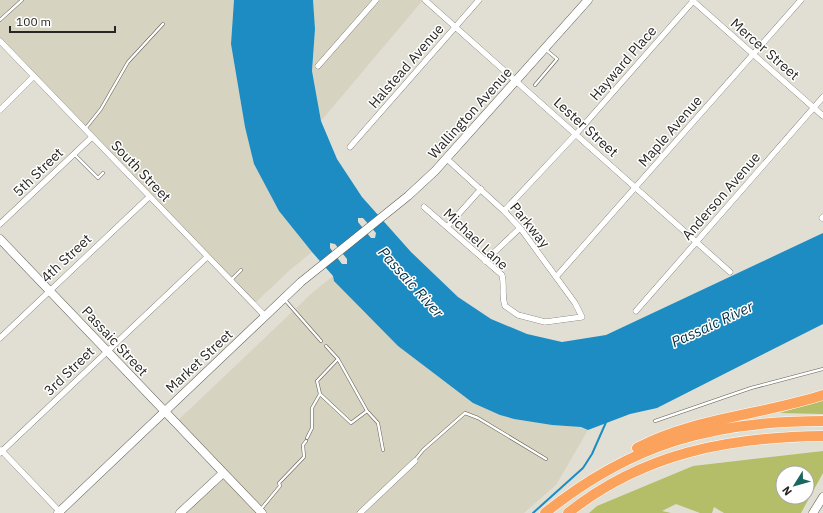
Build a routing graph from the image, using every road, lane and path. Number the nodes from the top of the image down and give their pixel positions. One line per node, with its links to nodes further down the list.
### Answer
1 (22, 0): 8 (lane)
2 (376, 0): 14 (street)
3 (426, 0): 10 (street, Lester Street)
4 (479, 0): 10 (street, Halstead Avenue)
5 (588, 0): 12 (street, Wallington Avenue)
6 (693, 0): 13 (street, Mercer Street); 23 (street, Hayward Place)
7 (802, 0): 13 (street, Maple Avenue)
8 (0, 20)
9 (163, 24): 22 (lane)
10 (456, 27): 16 (street, Lester Street); 25 (street, Halstead Avenue)
11 (0, 41): 15 (street, South Street)
12 (545, 49): 16 (street, Wallington Avenue); 17 (lane)
13 (754, 54): 19 (street, Mercer Street); 29 (street, Maple Avenue)
14 (318, 66)
15 (34, 76): 20 (street); 22 (street, South Street)
16 (516, 81): 23 (street, Lester Street); 27 (street, Wallington Avenue)
17 (535, 85)
18 (823, 97): 19 (street, Anderson Avenue)
19 (814, 108): 21 (street, Mercer Street); 39 (street, Anderson Avenue)
20 (0, 110)
21 (823, 116)
22 (85, 130): 24 (street, South Street)
23 (576, 134): 29 (street, Lester Street); 33 (street, Hayward Place)
24 (92, 137): 26 (street, 5th Street); 31 (street, South Street)
25 (350, 147)
26 (74, 154): 28 (lane); 34 (street, 5th Street)
27 (447, 159): 30 (street, Parkway); 37 (street, Wallington Avenue)
28 (103, 173)
29 (636, 188): 39 (street, Lester Street); 44 (street, Maple Avenue)
30 (481, 189): 33 (street, Parkway); 35 (street)
31 (150, 197): 40 (street, South Street); 46 (street, 4th Street)
32 (424, 207): 35 (street, Michael Lane)
33 (504, 211): 36 (street, Parkway)
34 (0, 224)
35 (447, 227): 41 (street, Michael Lane)
36 (520, 228): 41 (street); 44 (street, Parkway)
37 (362, 233): 47 (street, Market Street)
38 (0, 239): 46 (street, Passaic Street)
39 (696, 242): 43 (street, Lester Street); 48 (street, Anderson Avenue)
40 (207, 257): 45 (street, South Street); 54 (street, 3rd Street)
41 (485, 261): 50 (street, Michael Lane)
42 (241, 270): 45 (lane)
43 (730, 272)
44 (556, 277): 50 (street, Parkway)
45 (230, 280): 49 (street, South Street)
46 (49, 290): 51 (street, 4th Street); 54 (street, Passaic Street)
47 (283, 298): 49 (street, Market Street); 52 (lane)
48 (636, 311)
49 (265, 316): 59 (street, Market Street)
50 (582, 317)
51 (0, 338)
52 (321, 341)
53 (326, 346): 55 (lane)
54 (107, 352): 59 (street, Passaic Street); 65 (street, 3rd Street)
55 (338, 359): 57 (lane); 60 (lane)
56 (823, 370): 61 (lane)
57 (320, 394): 60 (lane); 72 (lane)
58 (823, 395): 69 (highway)
59 (164, 411): 68 (street, Passaic Street); 71 (street, Market Street)
60 (367, 411): 64 (lane)
61 (655, 421)
62 (823, 421): 69 (highway)
63 (823, 436): 76 (highway)
64 (383, 450)
65 (1, 451): 71 (street)
66 (546, 459): 67 (lane)
67 (415, 461): 74 (street)
68 (223, 473): 72 (street, Passaic Street); 73 (street)
69 (582, 485): 75 (highway)
70 (823, 497): 77 (street)
71 (60, 512)
72 (261, 512)
73 (180, 513)
74 (360, 513)
75 (545, 513)
76 (568, 513)
77 (814, 513)

